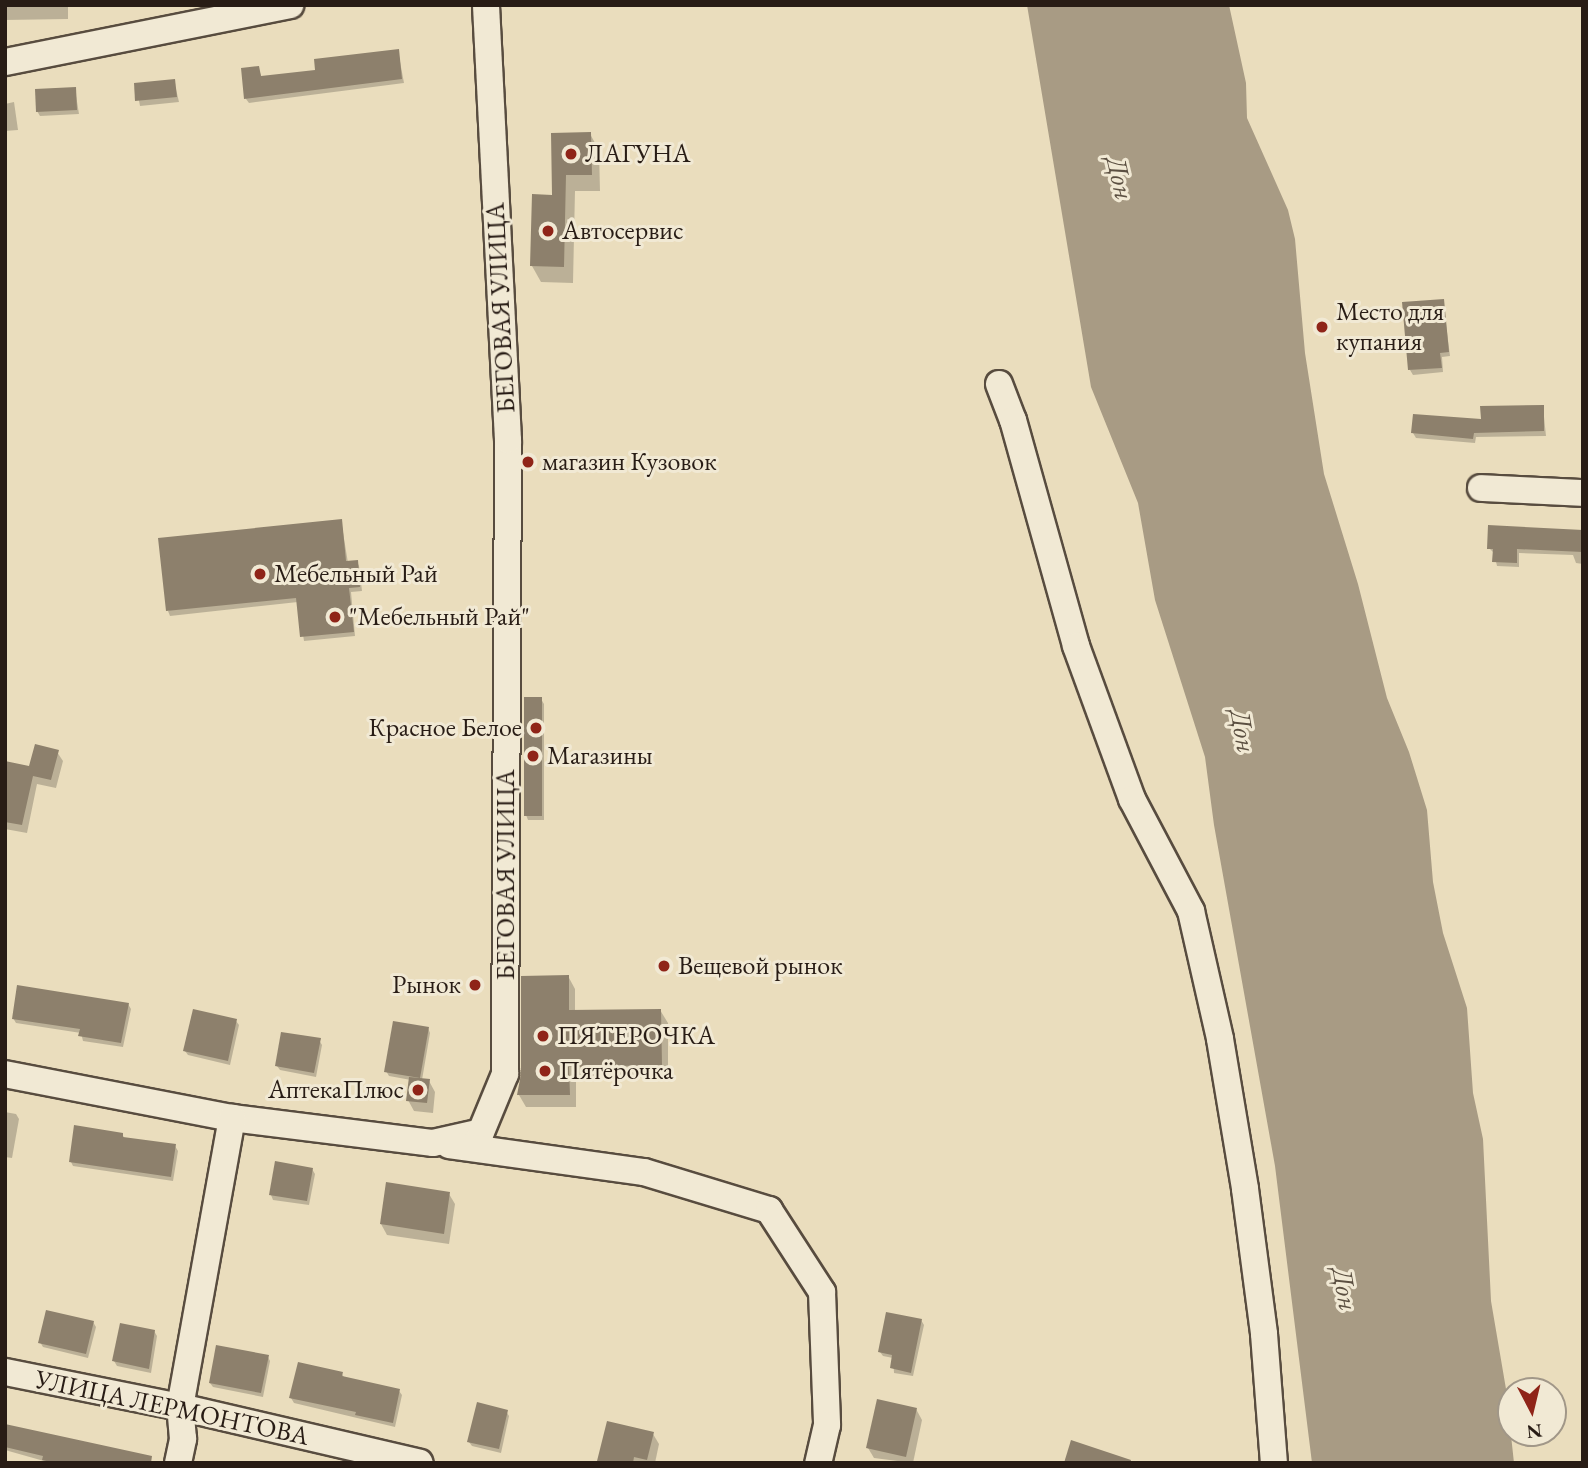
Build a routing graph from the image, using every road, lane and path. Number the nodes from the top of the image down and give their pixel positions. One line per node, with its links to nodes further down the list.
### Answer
1 (290, 5): 3 (street)
2 (486, 5): 9 (street, БЕГОВАЯ УЛИЦА)
3 (5, 62)
4 (999, 384): 15 (street)
5 (1481, 488): 6 (street)
6 (1583, 494)
7 (5, 1074): 8 (street, БЕГОВАЯ УЛИЦА)
8 (232, 1118): 9 (street, БЕГОВАЯ УЛИЦА); 11 (street)
9 (433, 1143): 14 (street)
10 (5, 1372): 11 (street, УЛИЦА ЛЕРМОНТОВА)
11 (180, 1407): 12 (street); 13 (street, УЛИЦА ЛЕРМОНТОВА)
12 (178, 1463)
13 (420, 1463)
14 (818, 1463)
15 (1274, 1463)

